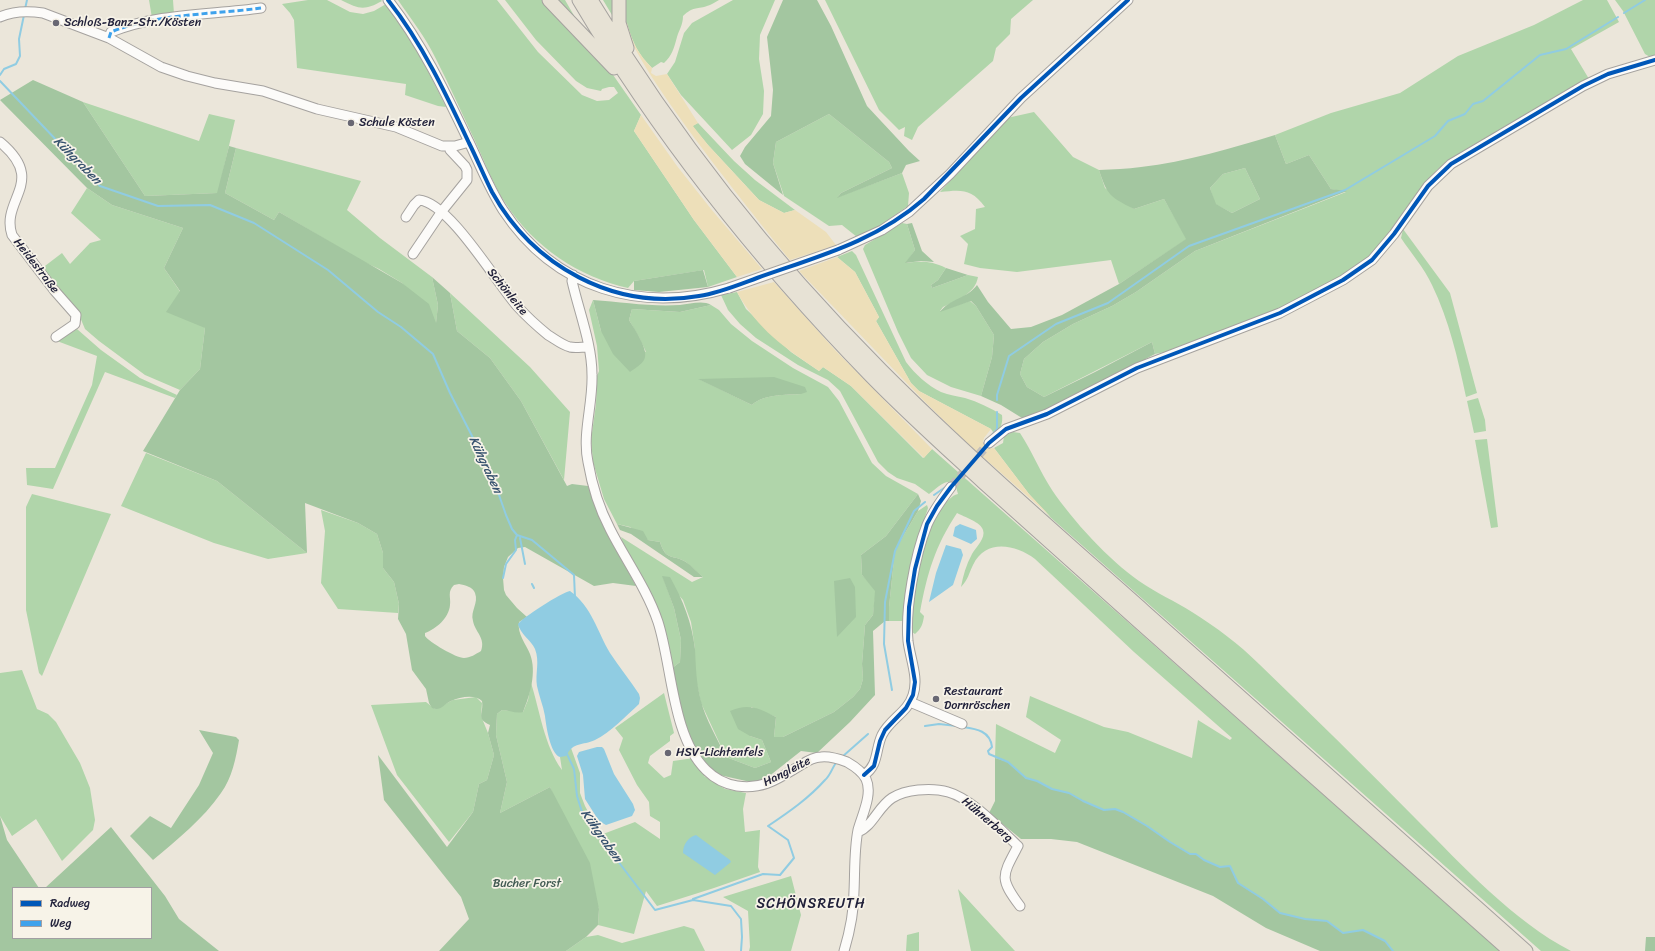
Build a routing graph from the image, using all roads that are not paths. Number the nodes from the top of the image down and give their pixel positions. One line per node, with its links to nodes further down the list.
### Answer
1 (388, 0): 13 (street)
2 (549, 0): 11 (highway)
3 (579, 0): 11 (highway)
4 (591, 0): 11 (highway)
5 (619, 0): 11 (highway)
6 (1128, 0): 18 (street, bridge)
7 (261, 8): 9 (street)
8 (0, 17): 9 (street)
9 (109, 38): 14 (street)
10 (1655, 60): 21 (street)
11 (636, 82): 29 (highway); 30 (highway)
12 (0, 142): 19 (street, Heidestraße)
13 (469, 142): 14 (street); 18 (street)
14 (452, 146): 15 (street)
15 (442, 211): 16 (street, Schönleite); 17 (street); 20 (street, Schönleite)
16 (406, 217)
17 (413, 254)
18 (573, 275): 20 (street)
19 (56, 337)
20 (588, 347): 25 (street, Hangleite)
21 (989, 444)
22 (951, 487): 23 (street)
23 (910, 702): 24 (street); 25 (street)
24 (962, 724)
25 (864, 775): 26 (street)
26 (858, 832): 27 (street, Hühnerberg); 28 (street)
27 (1020, 906)
28 (844, 951)
29 (1510, 951)
30 (1526, 951)

